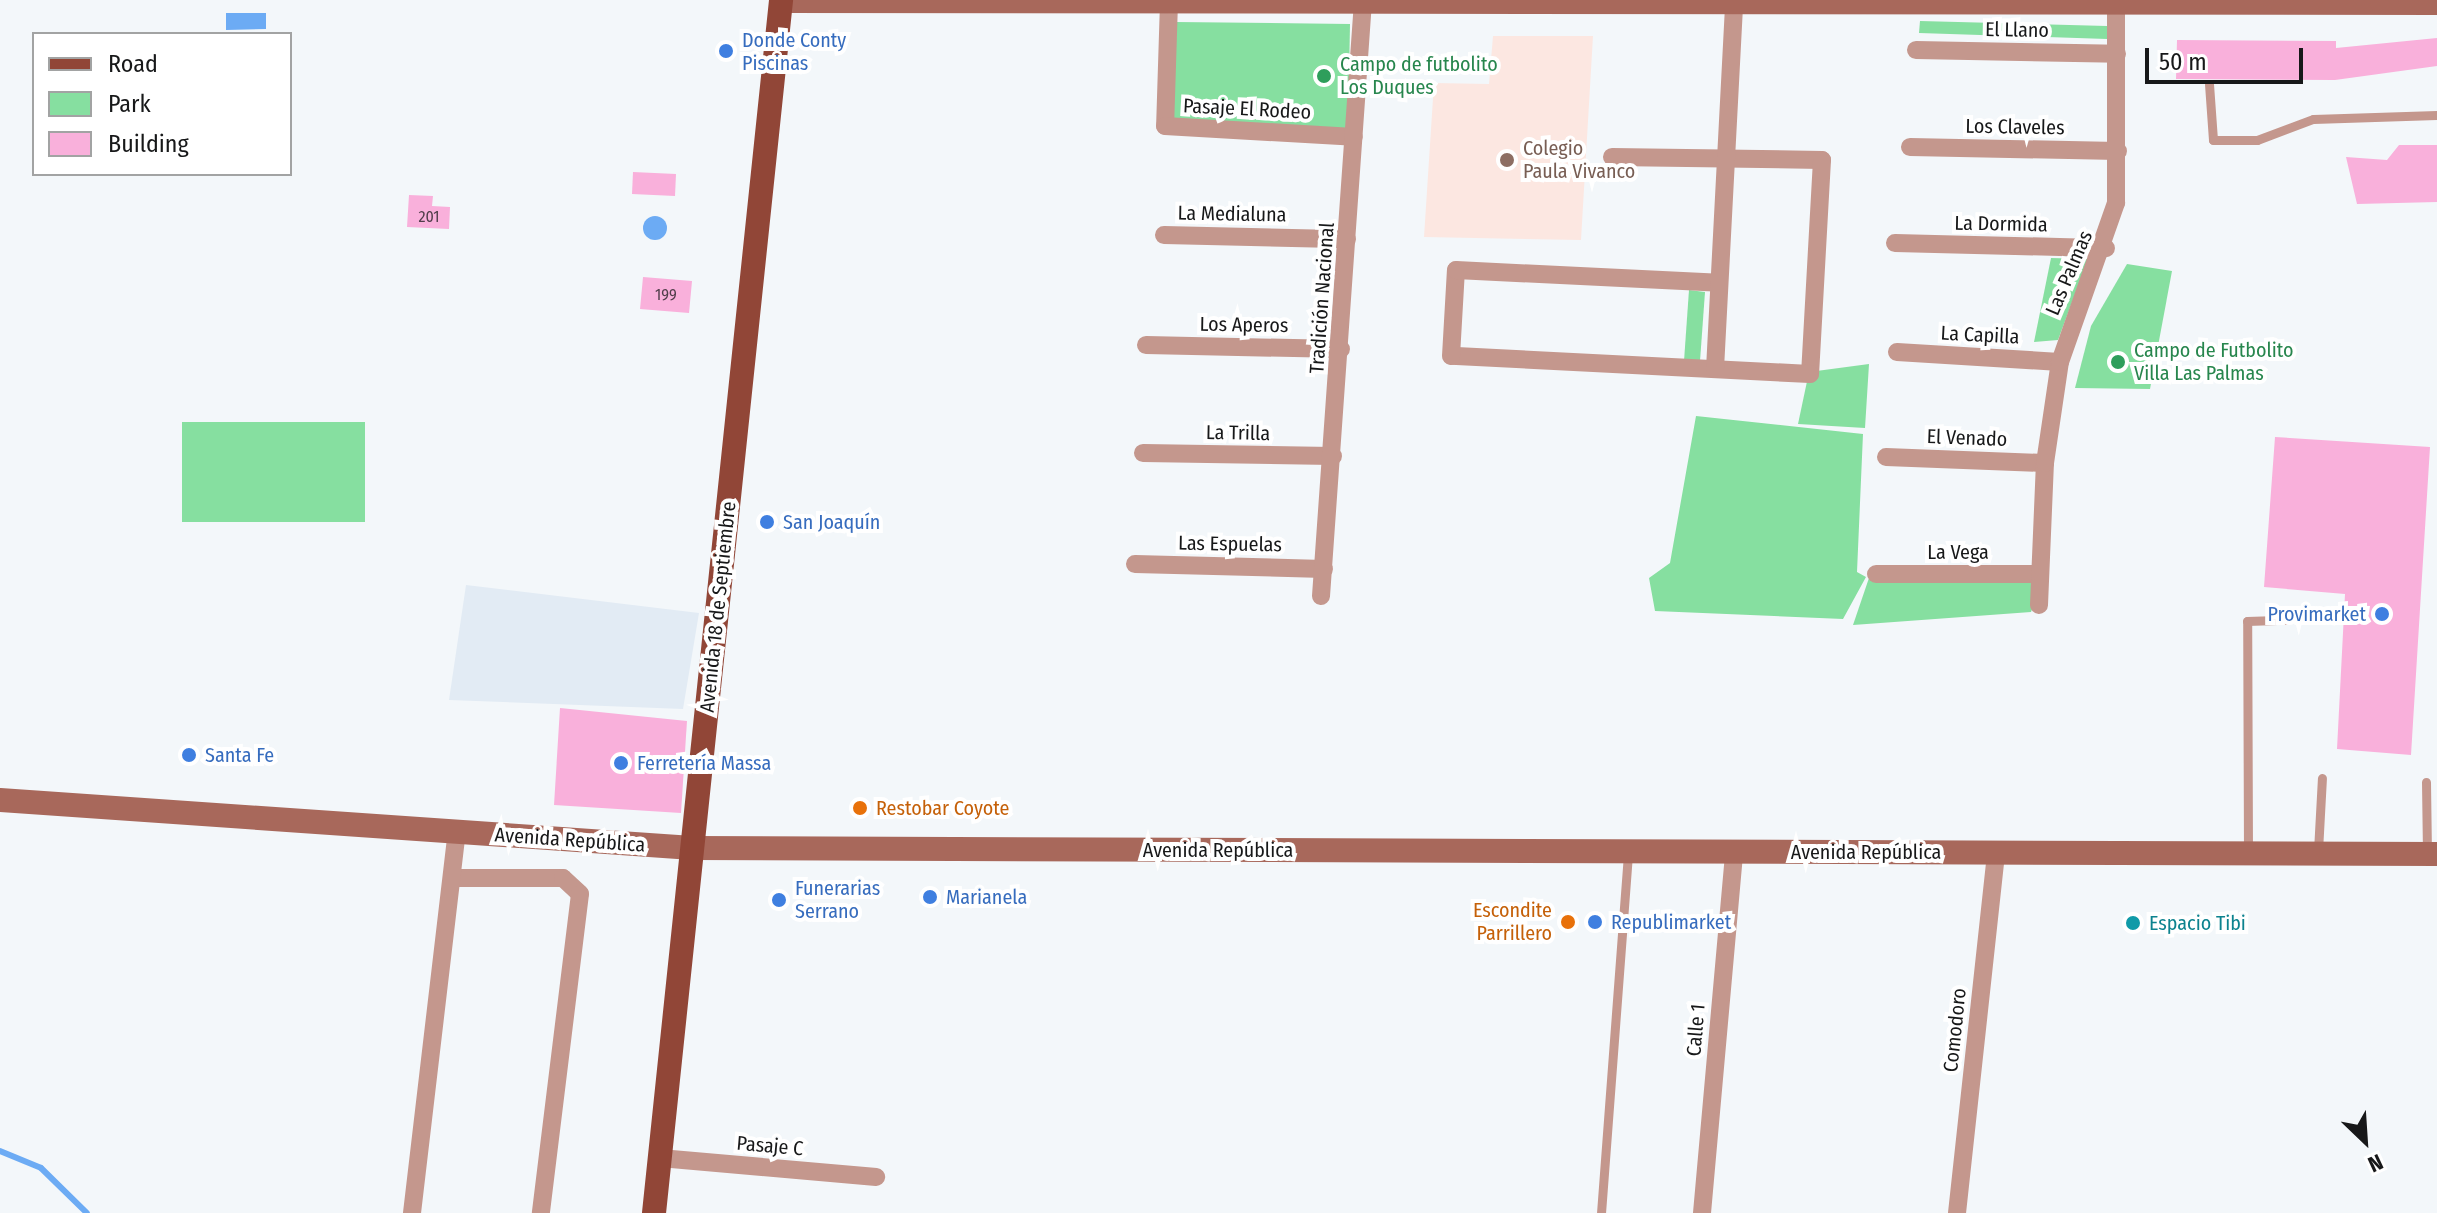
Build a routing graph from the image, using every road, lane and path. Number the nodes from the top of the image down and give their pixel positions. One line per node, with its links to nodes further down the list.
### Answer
1 (781, 1): 2 (main road); 45 (main road, Avenida 18 de Septiembre)
2 (1018, 1): 4 (main road)
3 (1501, 1): 5 (main road); 6 (main road)
4 (1169, 2): 5 (main road); 15 (street, Pasaje El Rodeo)
5 (1363, 2): 15 (street, Tradición Nacional)
6 (1627, 2): 7 (main road)
7 (1747, 2): 8 (main road); 18 (street)
8 (1894, 2): 10 (main road)
9 (2437, 3): 10 (main road)
10 (2116, 4): 12 (street, Las Palmas)
11 (1916, 50): 12 (street, El Llano)
12 (2117, 54): 17 (street, Las Palmas)
13 (2209, 84): 14 (lane)
14 (2437, 115)
15 (1354, 137): 21 (street, Tradición Nacional)
16 (1910, 147): 17 (street, Los Claveles)
17 (2118, 151): 23 (street, Las Palmas)
18 (1726, 156): 19 (street); 24 (street); 29 (street)
19 (1612, 157)
20 (1164, 235): 21 (street, La Medialuna)
21 (1347, 239): 26 (street, Tradición Nacional)
22 (1895, 243): 23 (street, La Dormida)
23 (2106, 248): 28 (street, Las Palmas)
24 (1719, 283): 29 (street); 29 (street)
25 (1146, 345): 26 (street, Los Aperos)
26 (1341, 349): 31 (street, Tradición Nacional)
27 (1897, 352): 28 (street, La Capilla)
28 (2060, 362): 33 (street, Las Palmas)
29 (1715, 369)
30 (1143, 453): 31 (street, La Trilla)
31 (1333, 456): 35 (street, Tradición Nacional)
32 (1886, 457): 33 (street, El Venado)
33 (2045, 463): 37 (street, Las Palmas)
34 (1135, 564): 35 (street, Las Espuelas)
35 (1324, 569): 38 (street, Tradición Nacional)
36 (1876, 574): 37 (street, La Vega)
37 (2040, 574): 39 (street, Las Palmas)
38 (1321, 596)
39 (2039, 605)
40 (2285, 620): 49 (lane)
41 (2322, 778): 50 (lane)
42 (2426, 782): 51 (lane)
43 (0, 800): 44 (main road, Avenida República)
44 (457, 832): 45 (main road, Avenida República); 52 (street)
45 (692, 848): 46 (main road, Avenida República); 53 (main road, Avenida 18 de Septiembre)
46 (1628, 851): 47 (main road, Avenida República); 58 (lane)
47 (1734, 852): 48 (main road, Avenida República); 59 (street, Calle 1)
48 (1996, 852): 49 (main road, Avenida República); 60 (street, Comodoro)
49 (2248, 853): 50 (main road, Avenida República)
50 (2318, 853): 51 (main road, Avenida República)
51 (2432, 854)
52 (455, 878): 55 (street); 56 (street)
53 (660, 1158): 54 (street, Pasaje C); 57 (main road, Avenida 18 de Septiembre)
54 (876, 1177)
55 (412, 1213)
56 (541, 1213)
57 (654, 1213)
58 (1601, 1213)
59 (1702, 1213)
60 (1957, 1213)

